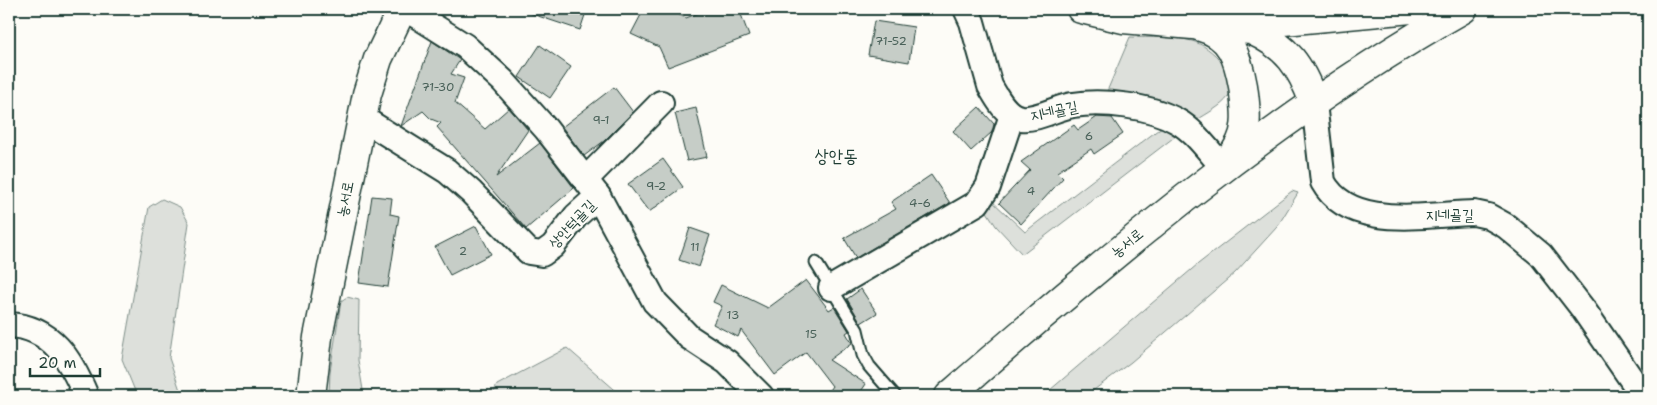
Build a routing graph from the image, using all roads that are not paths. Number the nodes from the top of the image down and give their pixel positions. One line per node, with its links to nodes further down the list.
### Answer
1 (402, 9): 12 (street, 농서로)
2 (406, 9): 14 (street)
3 (966, 9): 11 (street, 지네골길)
4 (1081, 9): 7 (street)
5 (1411, 9): 8 (street)
6 (1463, 9): 10 (street, 농서로)
7 (1192, 24): 8 (street); 13 (street)
8 (1224, 26): 10 (street)
9 (661, 103): 14 (street)
10 (1314, 103): 13 (street, 농서로); 23 (street, 지네골길)
11 (1012, 114): 13 (street, 지네골길); 16 (street)
12 (362, 118): 14 (street, 상안턱골길); 19 (street, 농서로)
13 (1223, 167): 22 (street, 농서로)
14 (592, 187): 20 (street, 상안턱골길)
15 (816, 263): 16 (lane)
16 (831, 288): 21 (lane)
17 (9, 324): 18 (street)
18 (86, 396)
19 (311, 396)
20 (761, 396)
21 (895, 396)
22 (949, 396)
23 (1643, 396)

